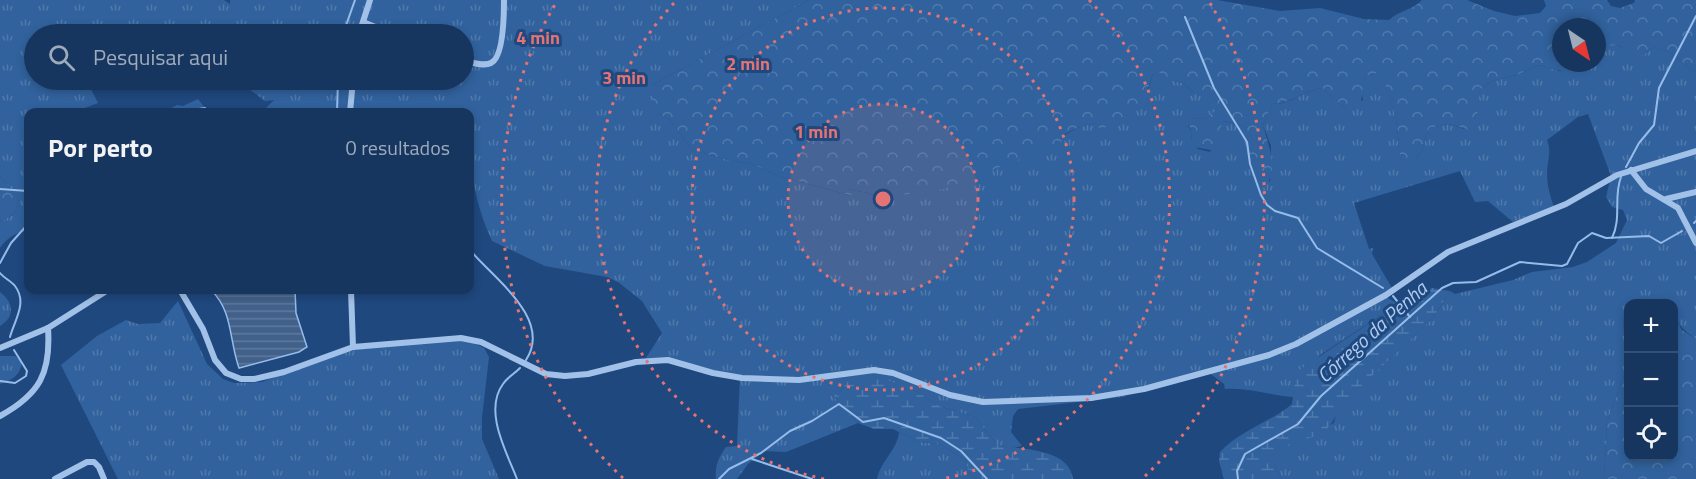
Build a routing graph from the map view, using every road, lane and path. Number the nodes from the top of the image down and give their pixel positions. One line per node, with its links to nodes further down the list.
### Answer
1 (370, 0): 3 (street)
2 (504, 0): 5 (street)
3 (363, 22): 4 (street)
4 (368, 24)
5 (474, 62)
6 (352, 90): 7 (street)
7 (350, 108)
8 (1696, 151): 9 (street)
9 (1631, 170): 11 (street); 17 (street)
10 (1696, 192): 11 (street)
11 (1665, 199): 12 (street)
12 (1696, 243)
13 (102, 294): 16 (street)
14 (182, 294): 17 (street)
15 (351, 294): 17 (street)
16 (48, 328): 18 (street); 19 (street)
17 (353, 347)
18 (0, 348)
19 (0, 416)
20 (55, 479): 21 (street)
21 (104, 479)

